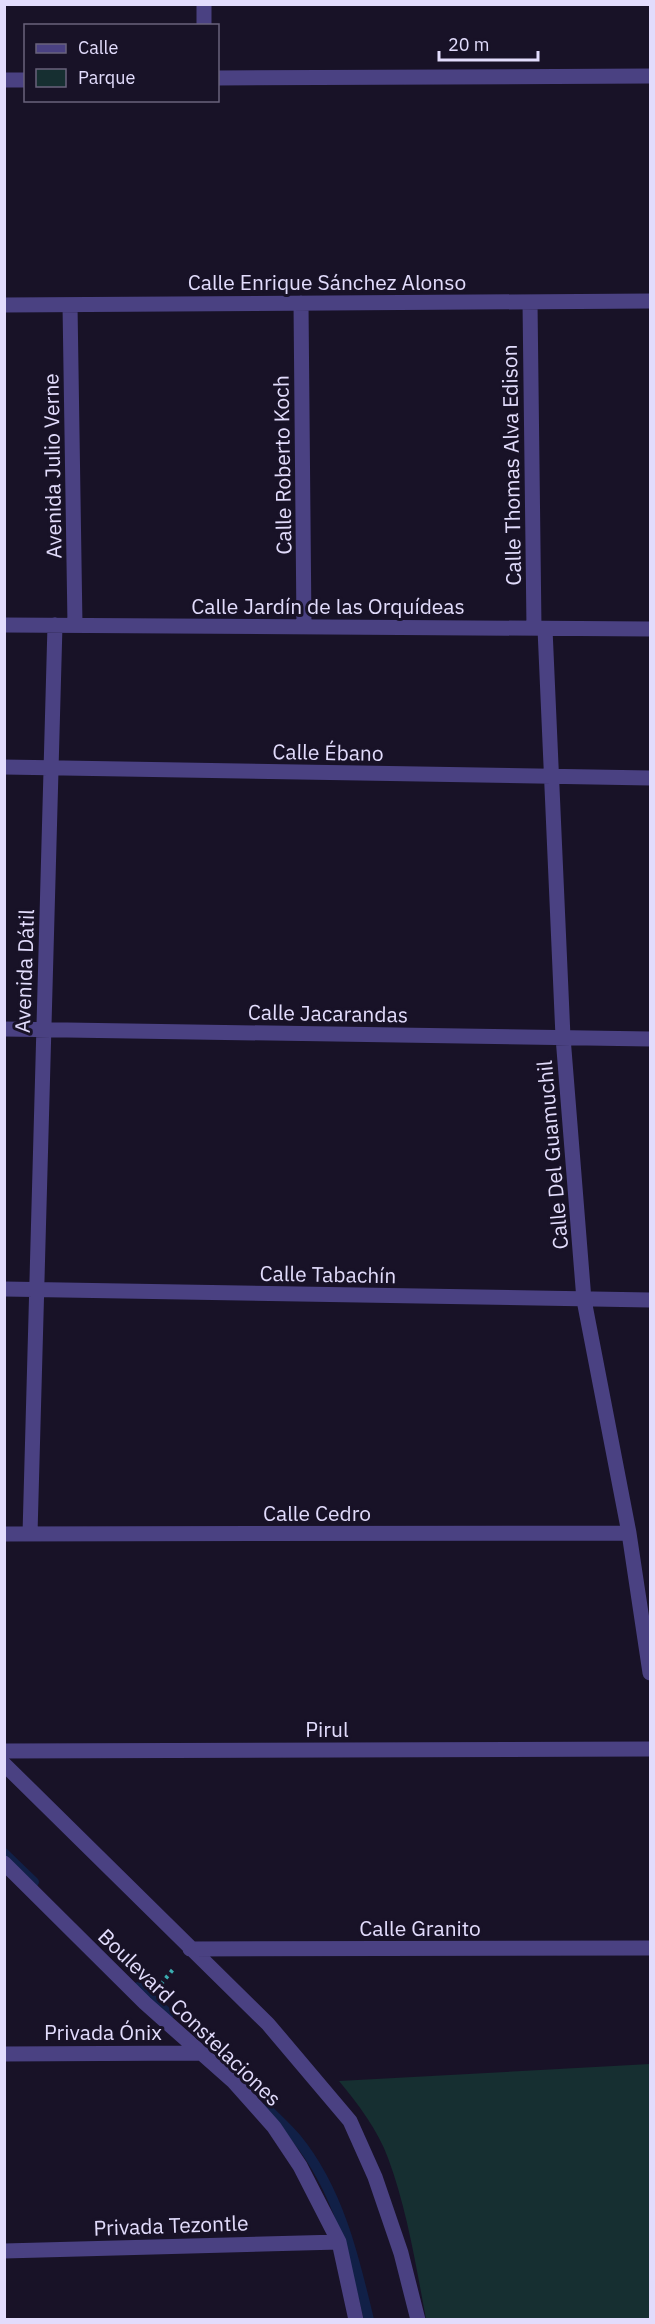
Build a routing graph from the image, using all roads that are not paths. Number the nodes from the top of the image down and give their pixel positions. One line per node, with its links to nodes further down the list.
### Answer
1 (204, 4): 2 (street)
2 (204, 24)
3 (651, 76): 4 (street)
4 (219, 78)
5 (4, 80): 6 (street)
6 (24, 80)
7 (651, 301): 8 (street, Calle Enrique Sánchez Alonso)
8 (530, 302): 9 (street, Calle Enrique Sánchez Alonso); 16 (street, Calle Thomas Alva Edison)
9 (301, 303): 11 (street, Calle Enrique Sánchez Alonso); 15 (street, Calle Roberto Koch)
10 (4, 305): 11 (street, Calle Enrique Sánchez Alonso)
11 (70, 305): 13 (street, Avenida Julio Verne)
12 (4, 625): 14 (street, Calle Jardín de las Orquídeas)
13 (75, 625): 14 (street, Calle Jardín de las Orquídeas); 15 (street, Calle Jardín de las Orquídeas)
14 (55, 626): 19 (street, Avenida Dátil)
15 (304, 627): 16 (street, Calle Jardín de las Orquídeas)
16 (539, 628): 17 (street, Calle Jardín de las Orquídeas); 20 (street, Calle Del Guamuchil)
17 (651, 629)
18 (4, 767): 19 (street, Calle Ébano)
19 (51, 768): 20 (street, Calle Ébano); 23 (street, Avenida Dátil)
20 (551, 777): 21 (street, Calle Ébano); 24 (street, Calle Del Guamuchil)
21 (651, 778)
22 (4, 1029): 23 (street, Calle Jacarandas)
23 (44, 1029): 24 (street, Calle Jacarandas); 27 (street, Avenida Dátil)
24 (563, 1037): 25 (street, Calle Jacarandas); 28 (street, Calle Del Guamuchil)
25 (651, 1039)
26 (4, 1289): 27 (street, Calle Tabachín)
27 (37, 1290): 28 (street, Calle Tabachín); 32 (street, Avenida Dátil)
28 (584, 1300): 29 (street, Calle Tabachín); 30 (street, Calle Del Guamuchil)
29 (651, 1300)
30 (629, 1533): 32 (street, Calle Cedro); 33 (street, Calle Del Guamuchil)
31 (4, 1534): 32 (street, Calle Cedro)
32 (30, 1534)
33 (651, 1673)
34 (651, 1749): 35 (street, Pirul)
35 (4, 1750)
36 (4, 1764): 39 (street)
37 (4, 1863): 40 (street, Boulevard Constelaciones)
38 (651, 1948): 39 (street, Calle Granito)
39 (190, 1949): 45 (street)
40 (202, 2053): 41 (street, Privada Ónix); 42 (street, Boulevard Constelaciones)
41 (4, 2054)
42 (339, 2242): 43 (street, Privada Tezontle); 44 (street, Boulevard Constelaciones)
43 (4, 2251)
44 (356, 2319)
45 (418, 2319)

